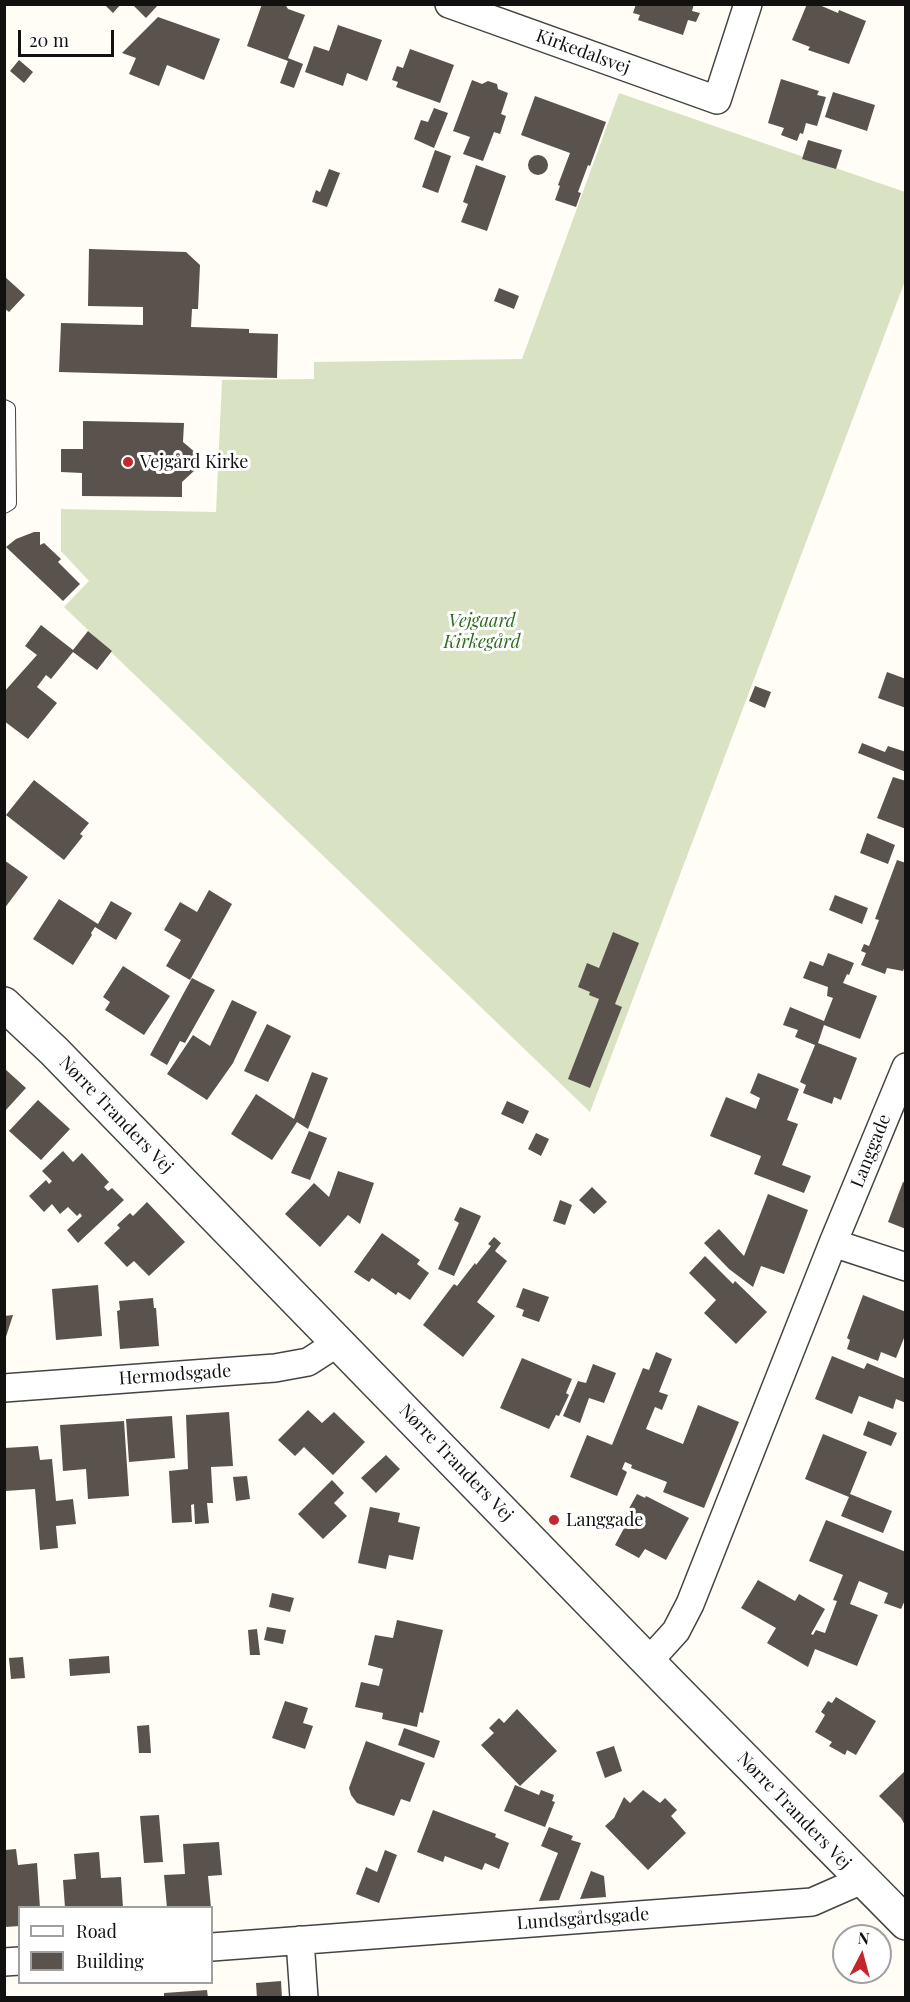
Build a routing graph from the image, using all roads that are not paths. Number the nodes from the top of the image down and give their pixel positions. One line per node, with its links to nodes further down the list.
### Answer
1 (449, 4): 2 (street, Kirkedalsvej)
2 (748, 4)
3 (4, 407): 4 (lane)
4 (4, 506)
5 (4, 1004): 9 (street, Nørre Tranders Vej)
6 (906, 1067): 7 (street, Langgade)
7 (833, 1243): 8 (street); 11 (street, Langgade)
8 (906, 1267)
9 (339, 1342): 10 (street, Hermodsgade); 11 (street, Nørre Tranders Vej)
10 (4, 1388)
11 (648, 1662): 12 (street, Nørre Tranders Vej)
12 (862, 1880): 13 (street, Nørre Tranders Vej); 14 (street, Lundsgårdsgade)
13 (906, 1923)
14 (300, 1941): 15 (street, Lundsgårdsgade); 16 (street)
15 (213, 1947)
16 (304, 1998)

